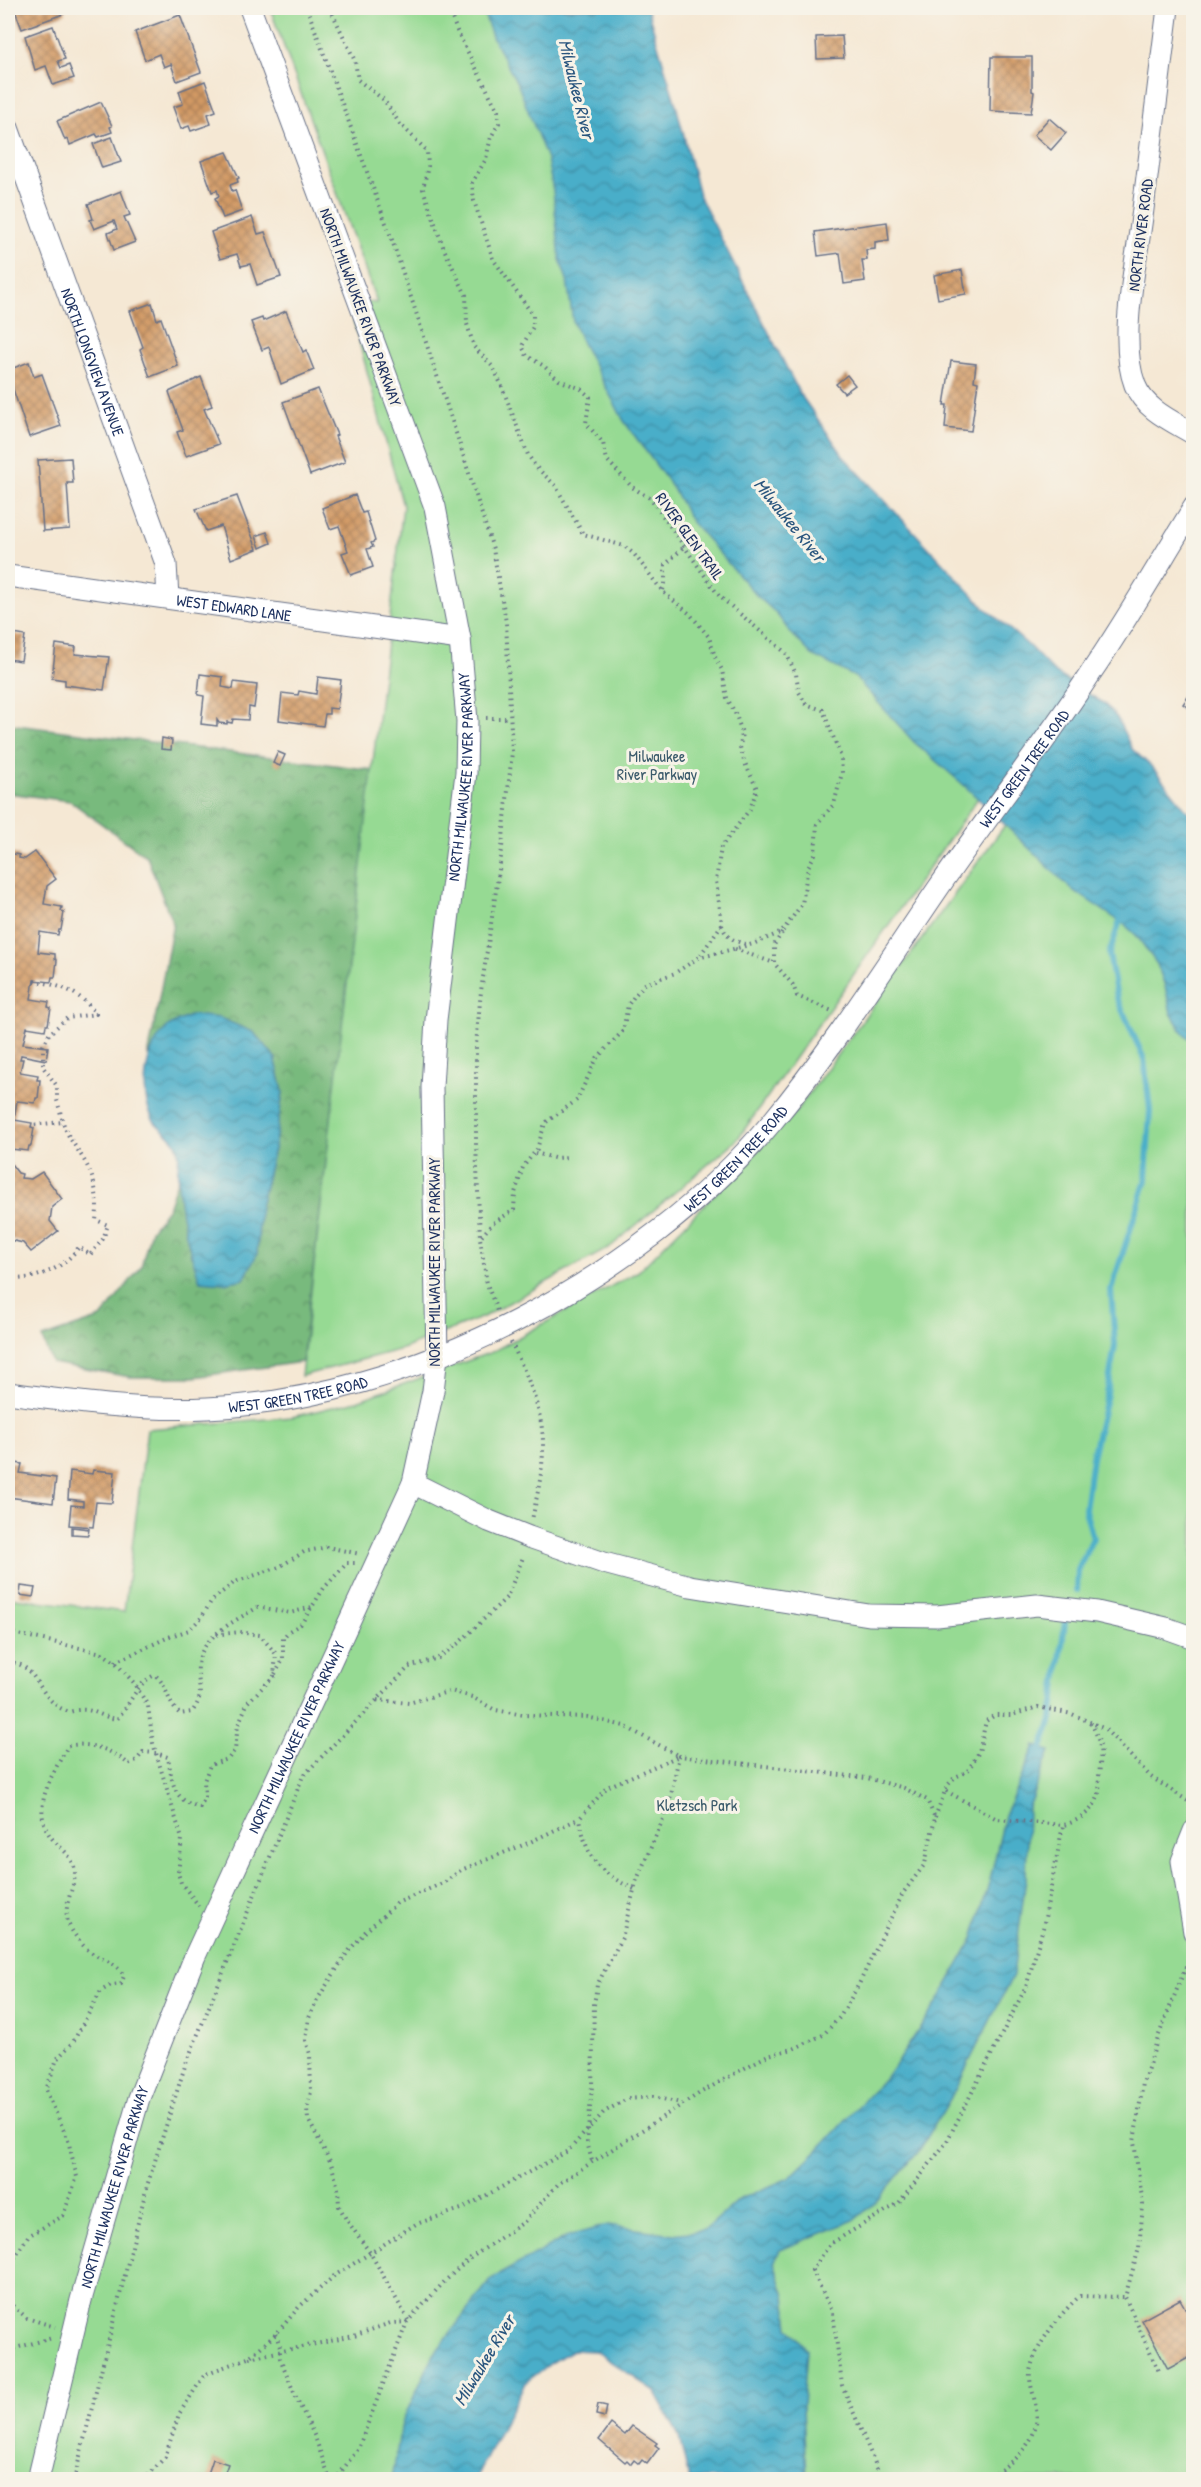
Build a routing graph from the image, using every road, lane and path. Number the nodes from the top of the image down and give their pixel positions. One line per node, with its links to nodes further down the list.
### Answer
1 (250, 8): 12 (street, NORTH MILWAUKEE RIVER PARKWAY)
2 (330, 8): 10 (path)
3 (448, 8): 8 (path, RIVER GLEN TRAIL)
4 (1168, 8): 6 (street, NORTH RIVER ROAD)
5 (8, 128): 11 (street, NORTH LONGVIEW AVENUE)
6 (1194, 434)
7 (1194, 507): 30 (street, WEST GREEN TREE ROAD)
8 (685, 546): 10 (path); 14 (path, RIVER GLEN TRAIL)
9 (8, 576): 11 (street, WEST EDWARD LANE)
10 (662, 590): 13 (path)
11 (168, 597): 12 (street, WEST EDWARD LANE)
12 (460, 639): 30 (street, NORTH MILWAUKEE RIVER PARKWAY)
13 (722, 924): 15 (path); 17 (path)
14 (782, 932): 15 (path); 18 (path)
15 (753, 944): 16 (path)
16 (735, 949): 17 (path); 18 (path)
17 (698, 958): 23 (path)
18 (774, 963): 20 (path)
19 (34, 981): 21 (path)
20 (832, 1011)
21 (63, 1122): 22 (path); 28 (path)
22 (31, 1125)
23 (535, 1153): 24 (path); 25 (path)
24 (570, 1157)
25 (480, 1238)
26 (12, 1241): 27 (path)
27 (8, 1265)
28 (8, 1279)
29 (513, 1346): 33 (path)
30 (437, 1356): 31 (street, WEST GREEN TREE ROAD); 32 (street, NORTH MILWAUKEE RIVER PARKWAY)
31 (8, 1393)
32 (413, 1483): 35 (street, NORTH MILWAUKEE RIVER PARKWAY); 39 (street)
33 (531, 1525)
34 (526, 1548): 44 (path)
35 (376, 1561): 36 (path); 41 (path); 55 (street, NORTH MILWAUKEE RIVER PARKWAY)
36 (312, 1607): 38 (path); 42 (path)
37 (8, 1632): 41 (path)
38 (213, 1635): 42 (path); 43 (path)
39 (1194, 1638)
40 (8, 1662): 43 (path)
41 (115, 1662): 43 (path)
42 (274, 1676): 46 (path)
43 (138, 1688): 46 (path)
44 (377, 1700): 47 (path); 72 (path)
45 (1091, 1723): 48 (path); 49 (path); 52 (path)
46 (156, 1753): 55 (path); 62 (path)
47 (679, 1756): 50 (path); 51 (path); 54 (path)
48 (946, 1791): 51 (path); 52 (path)
49 (1194, 1804)
50 (580, 1818): 54 (path); 61 (path)
51 (935, 1818): 58 (path)
52 (1063, 1826): 76 (path)
53 (1194, 1831): 56 (street)
54 (634, 1889): 59 (path)
55 (213, 1916): 66 (street, NORTH MILWAUKEE RIVER PARKWAY)
56 (1194, 1932)
57 (1194, 1949): 63 (path)
58 (682, 2103): 59 (path); 60 (path)
59 (588, 2127): 60 (path); 61 (path)
60 (592, 2161): 65 (path)
61 (371, 2254): 65 (path); 67 (path)
62 (8, 2268)
63 (1125, 2297): 71 (path); 77 (path)
64 (8, 2302): 66 (path)
65 (408, 2321): 69 (path); 75 (path)
66 (73, 2332): 68 (path); 73 (street, NORTH MILWAUKEE RIVER PARKWAY)
67 (276, 2334): 69 (path); 70 (path)
68 (8, 2350)
69 (280, 2351): 70 (path); 75 (path)
70 (248, 2358): 74 (path)
71 (1158, 2370)
72 (74, 2479)
73 (38, 2480)
74 (144, 2480)
75 (333, 2480)
76 (882, 2480)
77 (986, 2480)

